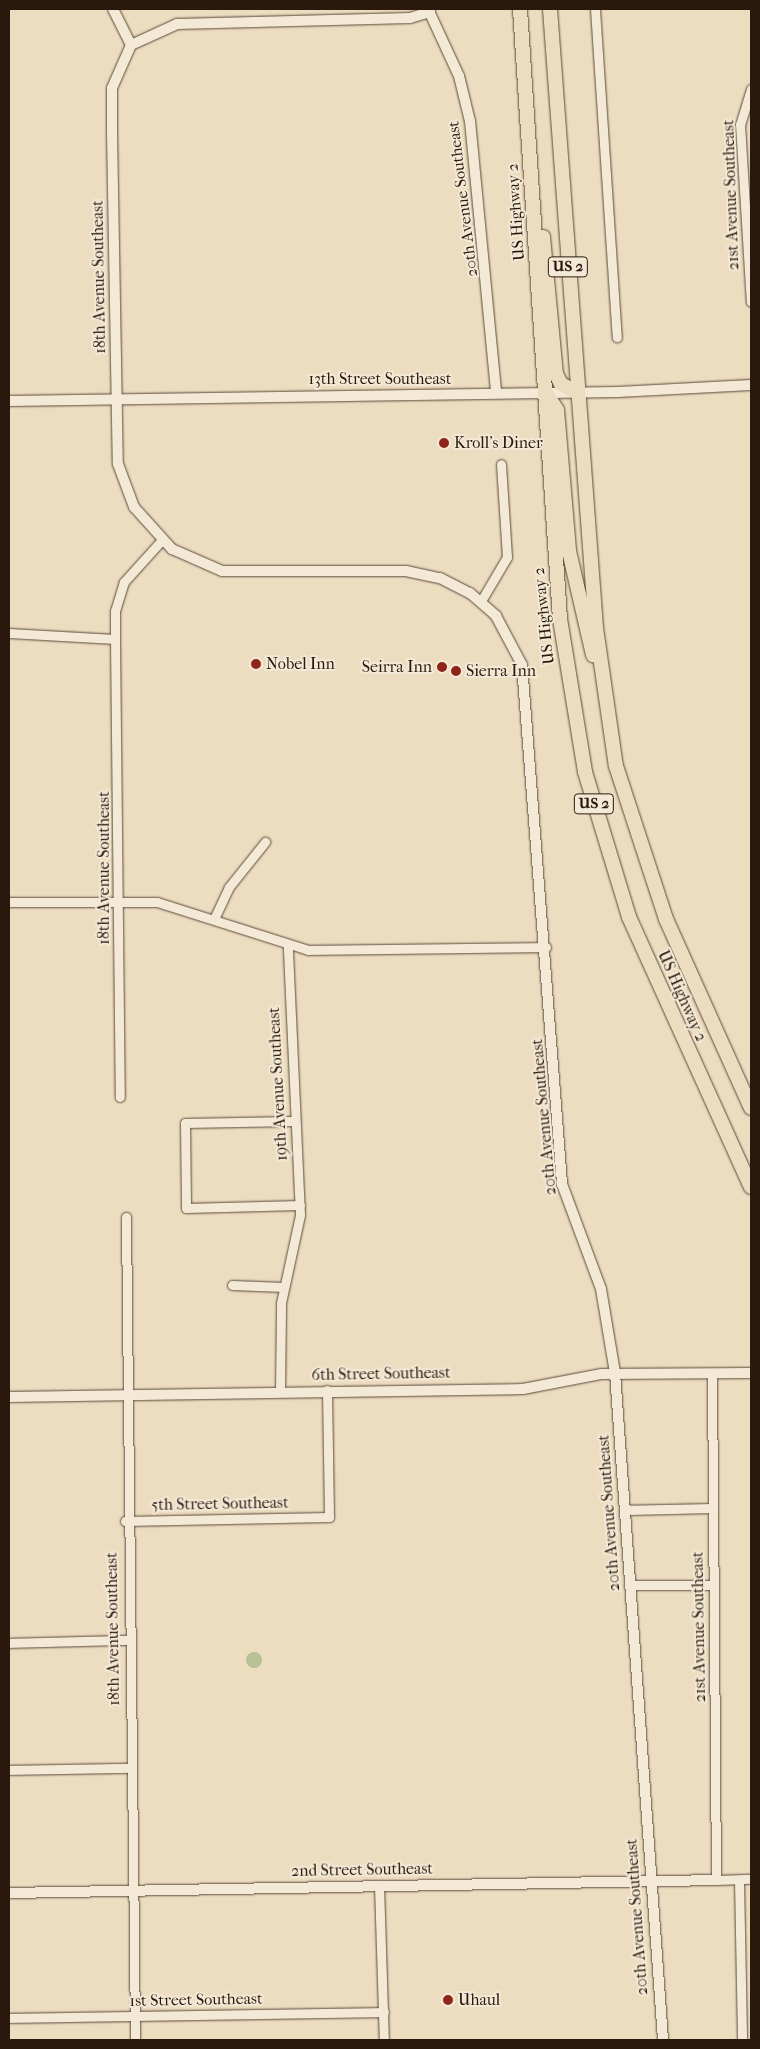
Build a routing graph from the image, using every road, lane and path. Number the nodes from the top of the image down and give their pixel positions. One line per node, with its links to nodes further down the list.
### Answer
1 (113, 9): 6 (street)
2 (520, 9): 8 (highway, US Highway 2 / US 2)
3 (550, 9): 13 (highway, US Highway 2 / US 2)
4 (595, 9): 10 (street)
5 (429, 10): 6 (street); 14 (street, 20th Avenue Southeast)
6 (131, 45): 15 (street, 18th Avenue Southeast)
7 (751, 89): 9 (street, 21st Avenue Southeast)
8 (528, 150): 12 (highway, US Highway 2 / US 2); 13 (highway)
9 (751, 302)
10 (617, 337)
11 (751, 385): 13 (street, 13th Street Southeast)
12 (545, 392): 13 (street, 13th Street Southeast); 14 (street, 13th Street Southeast); 22 (highway); 32 (highway, US Highway 2 / US 2)
13 (578, 392): 22 (highway, US Highway 2 / US 2)
14 (496, 393): 15 (street, 13th Street Southeast)
15 (116, 398): 16 (street, 13th Street Southeast); 18 (street, 18th Avenue Southeast)
16 (9, 401)
17 (501, 464): 19 (street)
18 (161, 541): 19 (street, 18th Avenue Southeast); 21 (street, 18th Avenue Southeast)
19 (481, 601): 28 (street, 20th Avenue Southeast)
20 (9, 633): 21 (street)
21 (115, 639): 24 (street, 18th Avenue Southeast)
22 (604, 691): 30 (highway, US Highway 2 / US 2)
23 (265, 842): 26 (street)
24 (118, 900): 25 (street); 26 (street); 29 (street, 18th Avenue Southeast)
25 (9, 902)
26 (214, 920): 27 (street)
27 (288, 946): 28 (street); 31 (street, 19th Avenue Southeast)
28 (546, 947): 37 (street, 20th Avenue Southeast)
29 (120, 1097)
30 (751, 1108)
31 (293, 1121): 33 (street, 19th Avenue Southeast); 33 (street)
32 (751, 1187)
33 (300, 1205): 36 (street, 19th Avenue Southeast)
34 (126, 1217): 42 (street, 18th Avenue Southeast)
35 (232, 1285): 36 (street)
36 (284, 1287): 41 (street, 19th Avenue Southeast)
37 (615, 1373): 39 (street, 6th Street Southeast); 40 (street, 6th Street Southeast); 45 (street, 20th Avenue Southeast)
38 (751, 1373): 39 (street, 6th Street Southeast)
39 (712, 1374): 44 (street, 21st Avenue Southeast)
40 (327, 1390): 41 (street, 6th Street Southeast); 46 (street, 5th Street Southeast)
41 (280, 1391): 42 (street, 6th Street Southeast)
42 (127, 1395): 43 (street, 6th Street Southeast); 46 (street, 18th Avenue Southeast)
43 (9, 1397)
44 (713, 1508): 45 (street); 48 (street, 21st Avenue Southeast)
45 (624, 1510): 47 (street, 20th Avenue Southeast)
46 (126, 1521): 49 (street, 18th Avenue Southeast)
47 (628, 1585): 48 (street); 54 (street, 20th Avenue Southeast)
48 (714, 1585): 55 (street, 21st Avenue Southeast)
49 (127, 1640): 50 (street); 51 (street, 18th Avenue Southeast)
50 (9, 1643)
51 (129, 1768): 52 (street); 58 (street, 18th Avenue Southeast)
52 (9, 1770)
53 (751, 1879): 56 (street)
54 (649, 1880): 55 (street, 2nd Street Southeast); 57 (street, 2nd Street Southeast); 65 (street, 20th Avenue Southeast)
55 (716, 1880): 56 (street)
56 (739, 1880): 66 (street)
57 (379, 1885): 58 (street, 2nd Street Southeast); 60 (street)
58 (131, 1890): 59 (street, 2nd Street Southeast); 61 (street, 18th Avenue Southeast)
59 (9, 1893)
60 (384, 2012): 61 (street, 1st Street Southeast); 64 (street)
61 (134, 2016): 62 (street, 1st Street Southeast); 63 (street, 18th Avenue Southeast)
62 (9, 2018)
63 (135, 2040)
64 (384, 2040)
65 (661, 2040)
66 (742, 2040)

